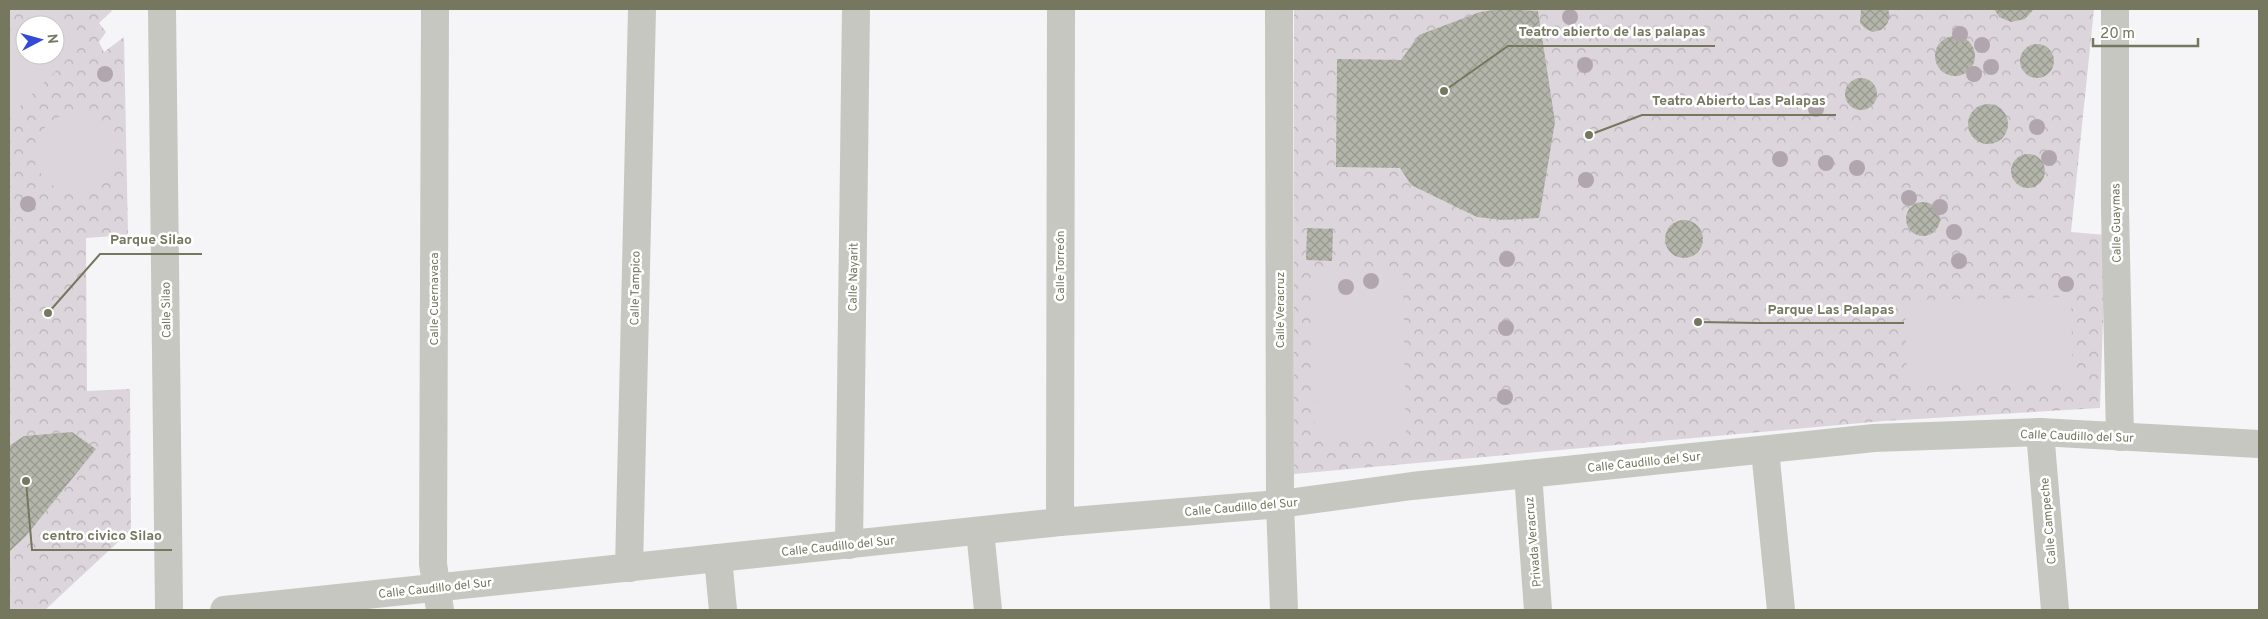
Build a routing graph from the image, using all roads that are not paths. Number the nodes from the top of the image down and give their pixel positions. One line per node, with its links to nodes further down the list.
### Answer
1 (162, 9): 20 (street, Calle Silao)
2 (435, 9): 19 (street, Calle Cuernavaca)
3 (642, 9): 18 (street, Calle Tampico)
4 (856, 9): 16 (street, Calle Nayarit)
5 (1061, 9): 14 (street, Calle Torreón)
6 (1279, 9): 13 (street, Calle Veracruz)
7 (2115, 9): 9 (street, Calle Guaymas)
8 (2040, 432): 9 (street, Calle Caudillo del Sur); 11 (street, Calle Caudillo del Sur); 27 (street, Calle Campeche)
9 (2120, 437): 10 (street, Calle Caudillo del Sur)
10 (2259, 444)
11 (1765, 450): 12 (street, Calle Caudillo del Sur); 26 (street)
12 (1528, 474): 13 (street, Calle Caudillo del Sur); 25 (street, Privada Veracruz)
13 (1280, 504): 14 (street, Calle Caudillo del Sur); 24 (street, Calle Veracruz)
14 (1060, 522): 15 (street, Calle Caudillo del Sur)
15 (980, 531): 16 (street, Calle Caudillo del Sur); 23 (street)
16 (849, 545): 17 (street, Calle Caudillo del Sur)
17 (718, 558): 18 (street, Calle Caudillo del Sur); 22 (street)
18 (629, 568): 19 (street, Calle Caudillo del Sur)
19 (438, 599): 21 (street, Calle Caudillo del Sur)
20 (169, 610)
21 (224, 610)
22 (723, 610)
23 (988, 610)
24 (1284, 610)
25 (1538, 610)
26 (1781, 610)
27 (2056, 610)

